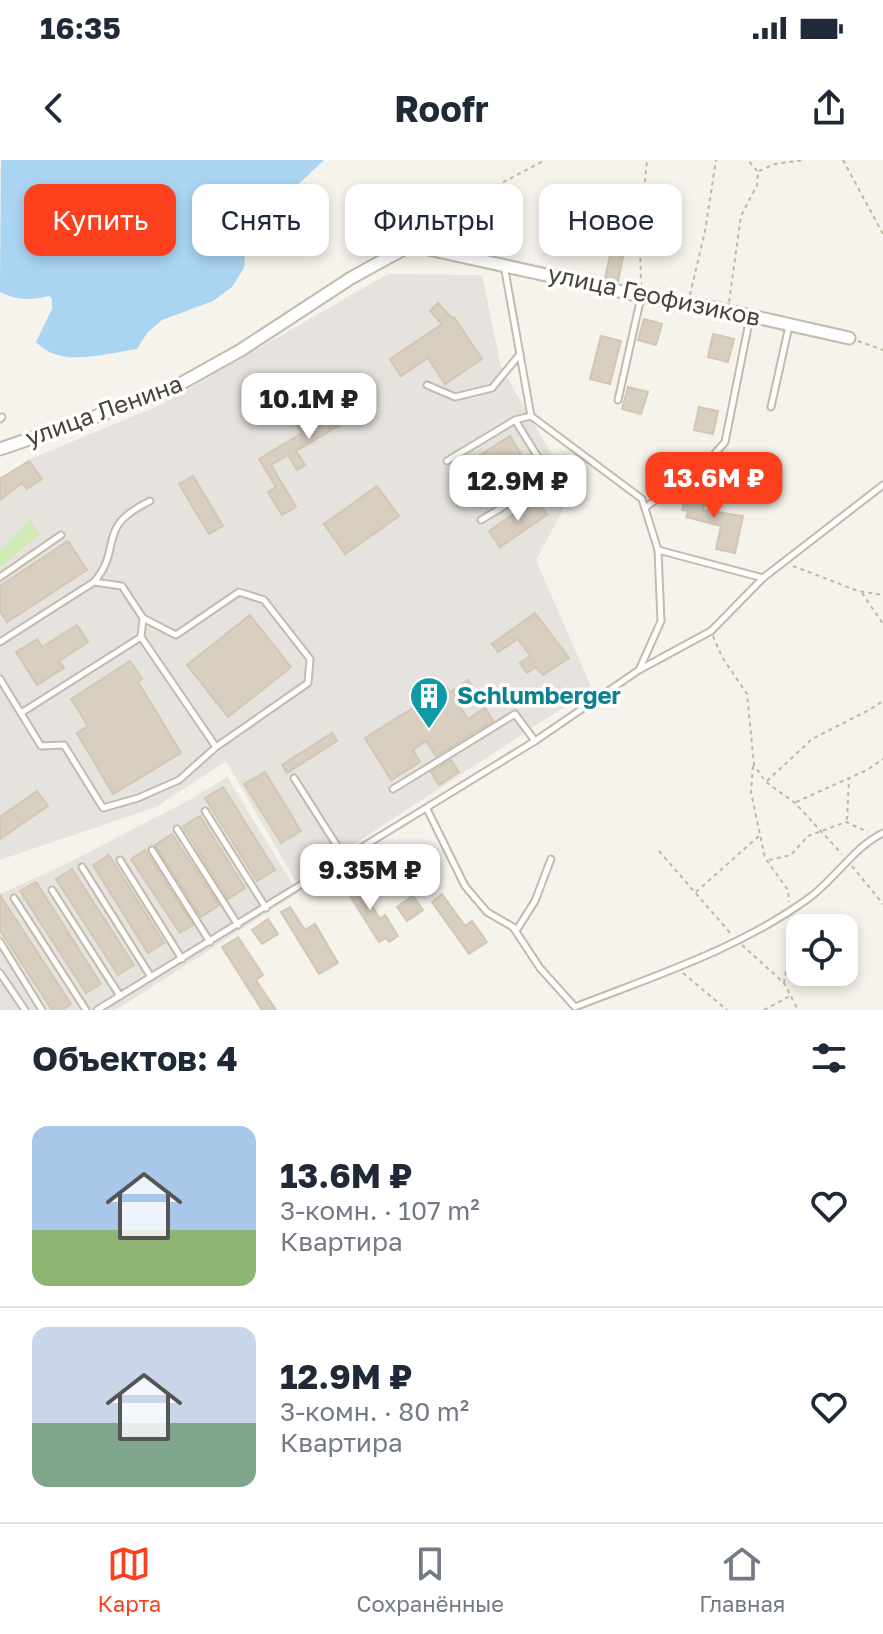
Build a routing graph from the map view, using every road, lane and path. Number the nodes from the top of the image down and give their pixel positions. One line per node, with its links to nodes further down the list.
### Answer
1 (545, 160): 8 (path)
2 (647, 160): 13 (path)
3 (716, 160): 14 (path)
4 (748, 160): 7 (path)
5 (804, 160): 7 (path)
6 (843, 160): 9 (path)
7 (758, 172): 15 (path)
8 (500, 184)
9 (883, 234)
10 (391, 256): 26 (street, улица Ленина)
11 (465, 256): 12 (street, улица Геофизиков)
12 (504, 264): 13 (street, улица Геофизиков); 20 (lane)
13 (641, 296): 14 (street, улица Геофизиков); 22 (lane)
14 (688, 304): 15 (street, улица Геофизиков)
15 (728, 311): 16 (street, улица Геофизиков)
16 (750, 316): 17 (street, улица Геофизиков); 30 (lane)
17 (789, 325): 18 (street, улица Геофизиков); 23 (lane)
18 (849, 338): 19 (path)
19 (883, 350)
20 (520, 354): 21 (lane); 24 (lane)
21 (427, 385)
22 (618, 400)
23 (771, 407)
24 (531, 416): 25 (lane); 30 (lane)
25 (515, 420): 27 (lane); 31 (lane)
26 (1, 452)
27 (447, 461)
28 (883, 485): 34 (lane)
29 (150, 501): 37 (lane)
30 (645, 508): 33 (lane)
31 (481, 520)
32 (61, 535): 35 (lane)
33 (658, 550): 36 (lane); 45 (lane)
34 (784, 563): 36 (lane); 38 (path)
35 (0, 577)
36 (763, 578): 42 (lane)
37 (94, 582): 40 (lane); 44 (lane)
38 (861, 592): 39 (path); 41 (path)
39 (883, 595)
40 (143, 618): 43 (lane); 50 (lane)
41 (883, 624)
42 (711, 631): 45 (lane); 52 (path)
43 (141, 637): 48 (lane); 50 (lane)
44 (0, 642)
45 (639, 670): 49 (lane)
46 (0, 679): 48 (lane)
47 (883, 701): 55 (path)
48 (21, 713): 50 (lane)
49 (535, 741): 56 (lane); 58 (lane)
50 (216, 747)
51 (883, 759): 54 (path)
52 (754, 765): 55 (path); 63 (path)
53 (294, 778): 69 (lane)
54 (849, 778): 57 (path); 60 (path)
55 (766, 782): 57 (path)
56 (393, 789)
57 (795, 803): 62 (path)
58 (427, 809): 69 (lane); 80 (lane)
59 (205, 811): 77 (lane)
60 (846, 822): 62 (path); 64 (path)
61 (177, 829): 79 (lane)
62 (822, 830): 70 (path); 71 (path)
63 (761, 835): 70 (path); 74 (path)
64 (880, 835): 71 (lane)
65 (152, 850): 83 (lane)
66 (659, 851): 74 (path)
67 (551, 859): 80 (lane)
68 (120, 860): 84 (lane)
69 (346, 860): 77 (lane)
70 (767, 861): 78 (path)
71 (848, 861): 76 (path); 78 (lane)
72 (82, 867): 87 (lane)
73 (52, 890): 90 (lane)
74 (696, 892): 81 (path)
75 (14, 898): 93 (lane)
76 (883, 904)
77 (266, 908): 79 (lane)
78 (789, 910): 81 (lane); 88 (path)
79 (238, 925): 83 (lane)
80 (516, 931): 85 (lane)
81 (739, 941): 85 (lane); 88 (path)
82 (0, 942): 92 (lane)
83 (210, 942): 84 (lane)
84 (182, 959): 87 (lane)
85 (676, 967): 95 (path)
86 (0, 973): 91 (lane)
87 (151, 977): 90 (lane)
88 (784, 983): 89 (path)
89 (791, 995): 96 (path); 97 (path)
90 (120, 996): 94 (lane)
91 (25, 1010)
92 (42, 1010)
93 (86, 1010)
94 (97, 1010)
95 (727, 1010)
96 (764, 1010)
97 (798, 1010)

